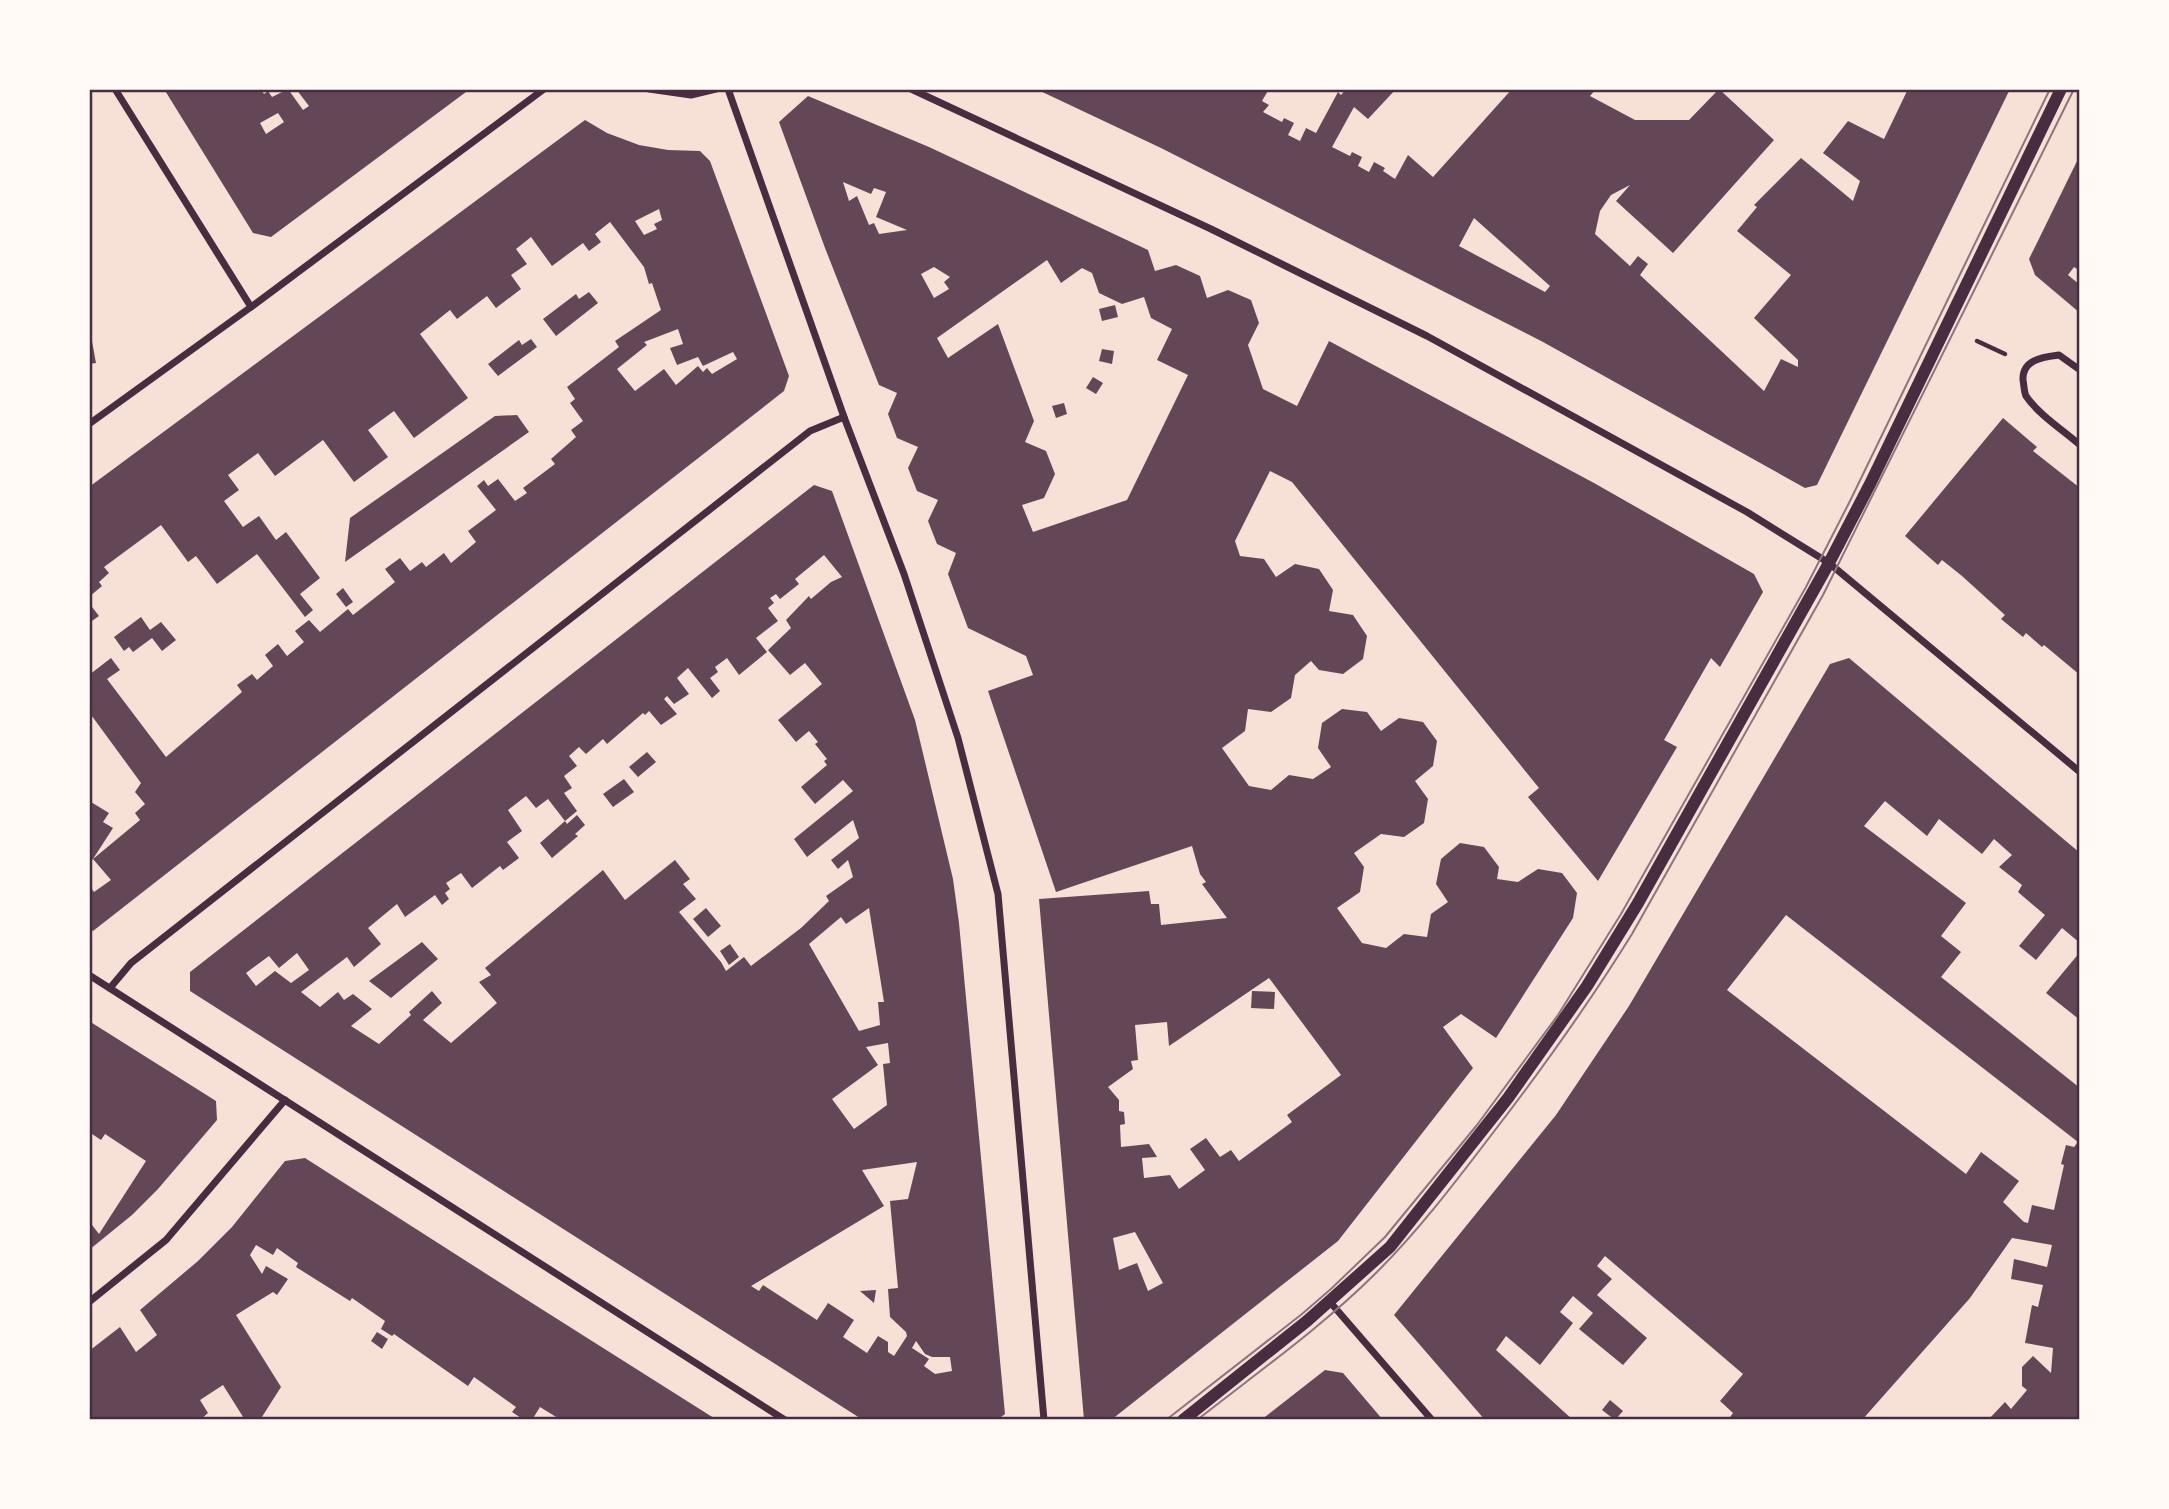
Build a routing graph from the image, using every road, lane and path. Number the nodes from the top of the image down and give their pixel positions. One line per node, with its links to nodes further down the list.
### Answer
1 (115, 89): 8 (street)
2 (544, 89): 8 (street)
3 (649, 89): 4 (street)
4 (716, 89)
5 (728, 89): 10 (street)
6 (911, 89): 13 (street)
7 (2061, 89): 13 (street)
8 (251, 307): 11 (street)
9 (2080, 370): 12 (street)
10 (844, 417): 16 (street); 21 (street)
11 (89, 424)
12 (2080, 445)
13 (1829, 563): 14 (street); 19 (street)
14 (2080, 772)
15 (89, 975): 16 (street)
16 (110, 988): 17 (street)
17 (285, 1100): 18 (street); 20 (street)
18 (89, 1302)
19 (1330, 1302): 22 (street); 23 (street)
20 (785, 1420)
21 (1044, 1420)
22 (1183, 1420)
23 (1432, 1420)

